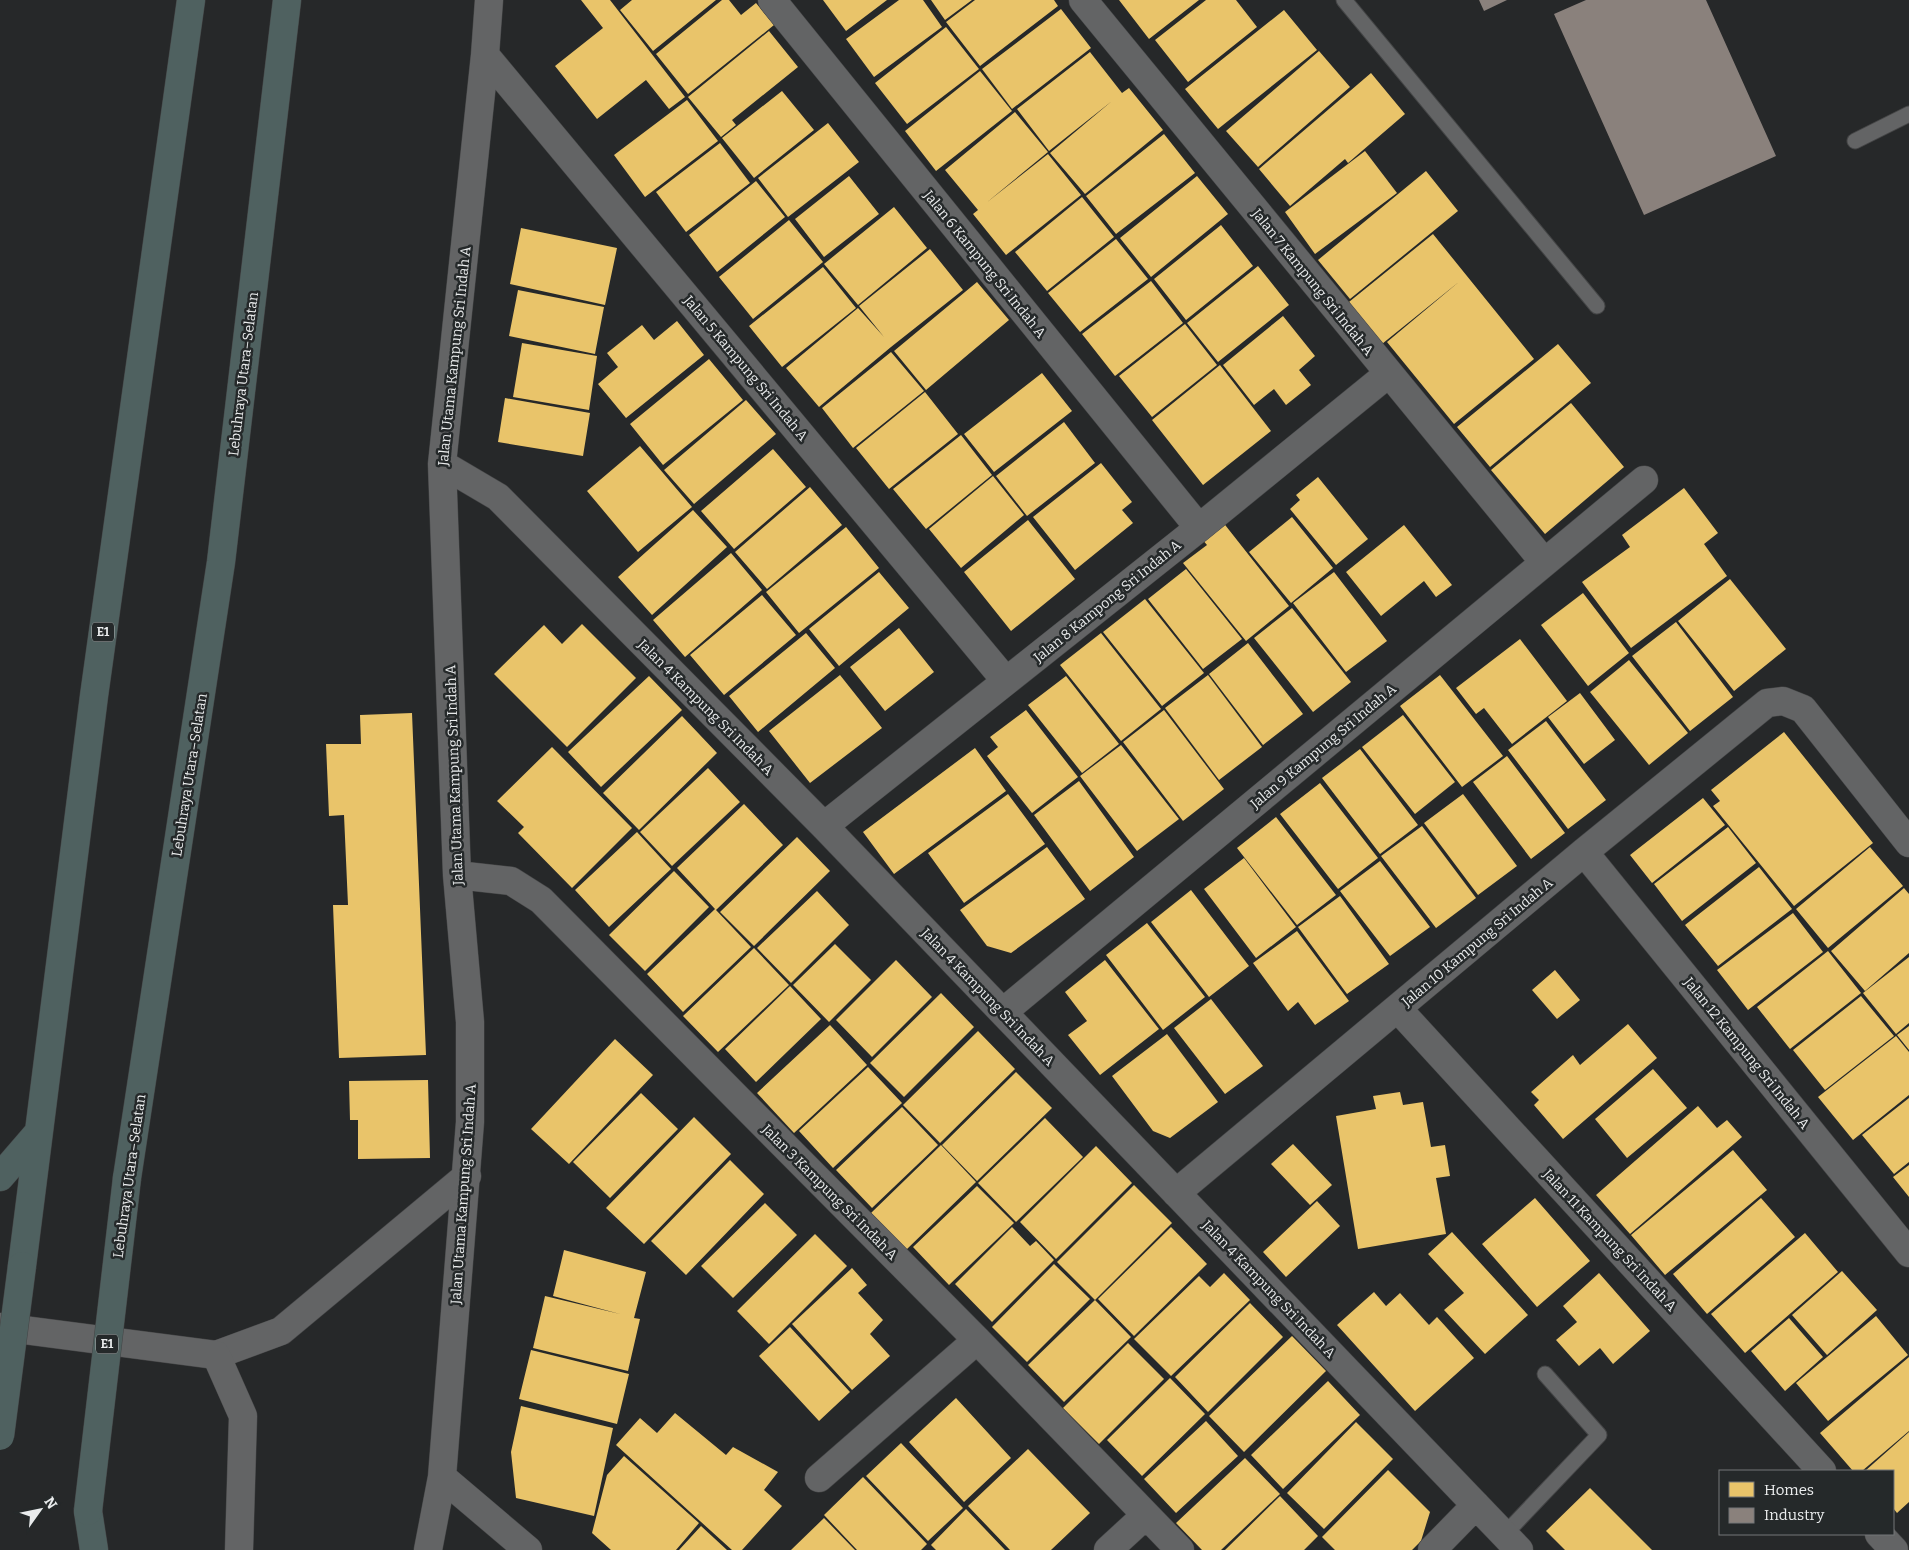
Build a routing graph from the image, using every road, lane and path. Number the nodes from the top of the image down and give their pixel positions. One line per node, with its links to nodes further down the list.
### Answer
1 (191, 0): 23 (highway, E1)
2 (287, 0): 37 (highway, Lebuhraya Utara–Selatan / E1, bridge)
3 (489, 0): 7 (street, Jalan Utama Kampung Sri Indah A)
4 (772, 0): 14 (street, Jalan 6 Kampung Sri Indah A)
5 (1083, 0): 11 (street, Jalan 7 Kampung Sri Indah A)
6 (1344, 0): 10 (lane)
7 (485, 56): 12 (street, Jalan Utama Kampung Sri Indah A); 16 (street, Jalan 5 Kampung Sri Indah A)
8 (1909, 114): 9 (lane)
9 (1855, 141)
10 (1597, 306)
11 (1388, 374): 14 (street, Jalan 8 Kampong Sri Indah A); 15 (street, Jalan 7 Kampung Sri Indah A)
12 (442, 464): 17 (street, Jalan 4 Kampung Sri Indah A); 20 (street, Jalan Utama Kampung Sri Indah A)
13 (1644, 480): 15 (street, Jalan 9 Kampung Sri Indah A)
14 (1199, 528): 16 (street, Jalan 8 Kampong Sri Indah A)
15 (1544, 562): 22 (street, Jalan 9 Kampung Sri Indah A)
16 (1006, 681): 17 (street, Jalan 8 Kampong Sri Indah A)
17 (824, 826): 22 (street, Jalan 4 Kampung Sri Indah A)
18 (1909, 843): 19 (street, Jalan 10 Kampung Sri Indah A)
19 (1584, 852): 21 (street, Jalan 10 Kampung Sri Indah A); 27 (street, Jalan 12 Kampung Sri Indah A)
20 (457, 875): 24 (street, Jalan Utama Kampung Sri Indah A); 29 (street, Jalan 3 Kampung Sri Indah A)
21 (1398, 1009): 26 (street, Jalan 10 Kampung Sri Indah A); 33 (street, Jalan 11 Kampung Sri Indah A)
22 (1003, 1012): 26 (street, Jalan 4 Kampung Sri Indah A)
23 (38, 1133): 25 (highway); 32 (highway, E1, bridge)
24 (467, 1176): 30 (street); 34 (street, Jalan Utama Kampung Sri Indah A)
25 (0, 1177)
26 (1176, 1193): 36 (street, Jalan 4 Kampung Sri Indah A)
27 (1909, 1253)
28 (0, 1327): 30 (street)
29 (977, 1340): 35 (street); 38 (street, Jalan 3 Kampung Sri Indah A)
30 (216, 1355): 43 (street)
31 (1545, 1374): 40 (lane)
32 (0, 1436)
33 (1821, 1470)
34 (442, 1477): 44 (street, Jalan Utama Kampung Sri Indah A); 45 (street)
35 (820, 1478)
36 (1476, 1505): 40 (street, Jalan 4 Kampung Sri Indah A); 48 (street)
37 (88, 1510): 41 (highway, Lebuhraya Utara–Selatan / E1); 42 (highway)
38 (1146, 1515): 46 (street); 47 (street, Jalan 3 Kampung Sri Indah A)
39 (1880, 1535): 49 (street)
40 (1512, 1543)
41 (83, 1550)
42 (94, 1550)
43 (240, 1550)
44 (428, 1550)
45 (528, 1550)
46 (1108, 1550)
47 (1180, 1550)
48 (1432, 1550)
49 (1894, 1550)

